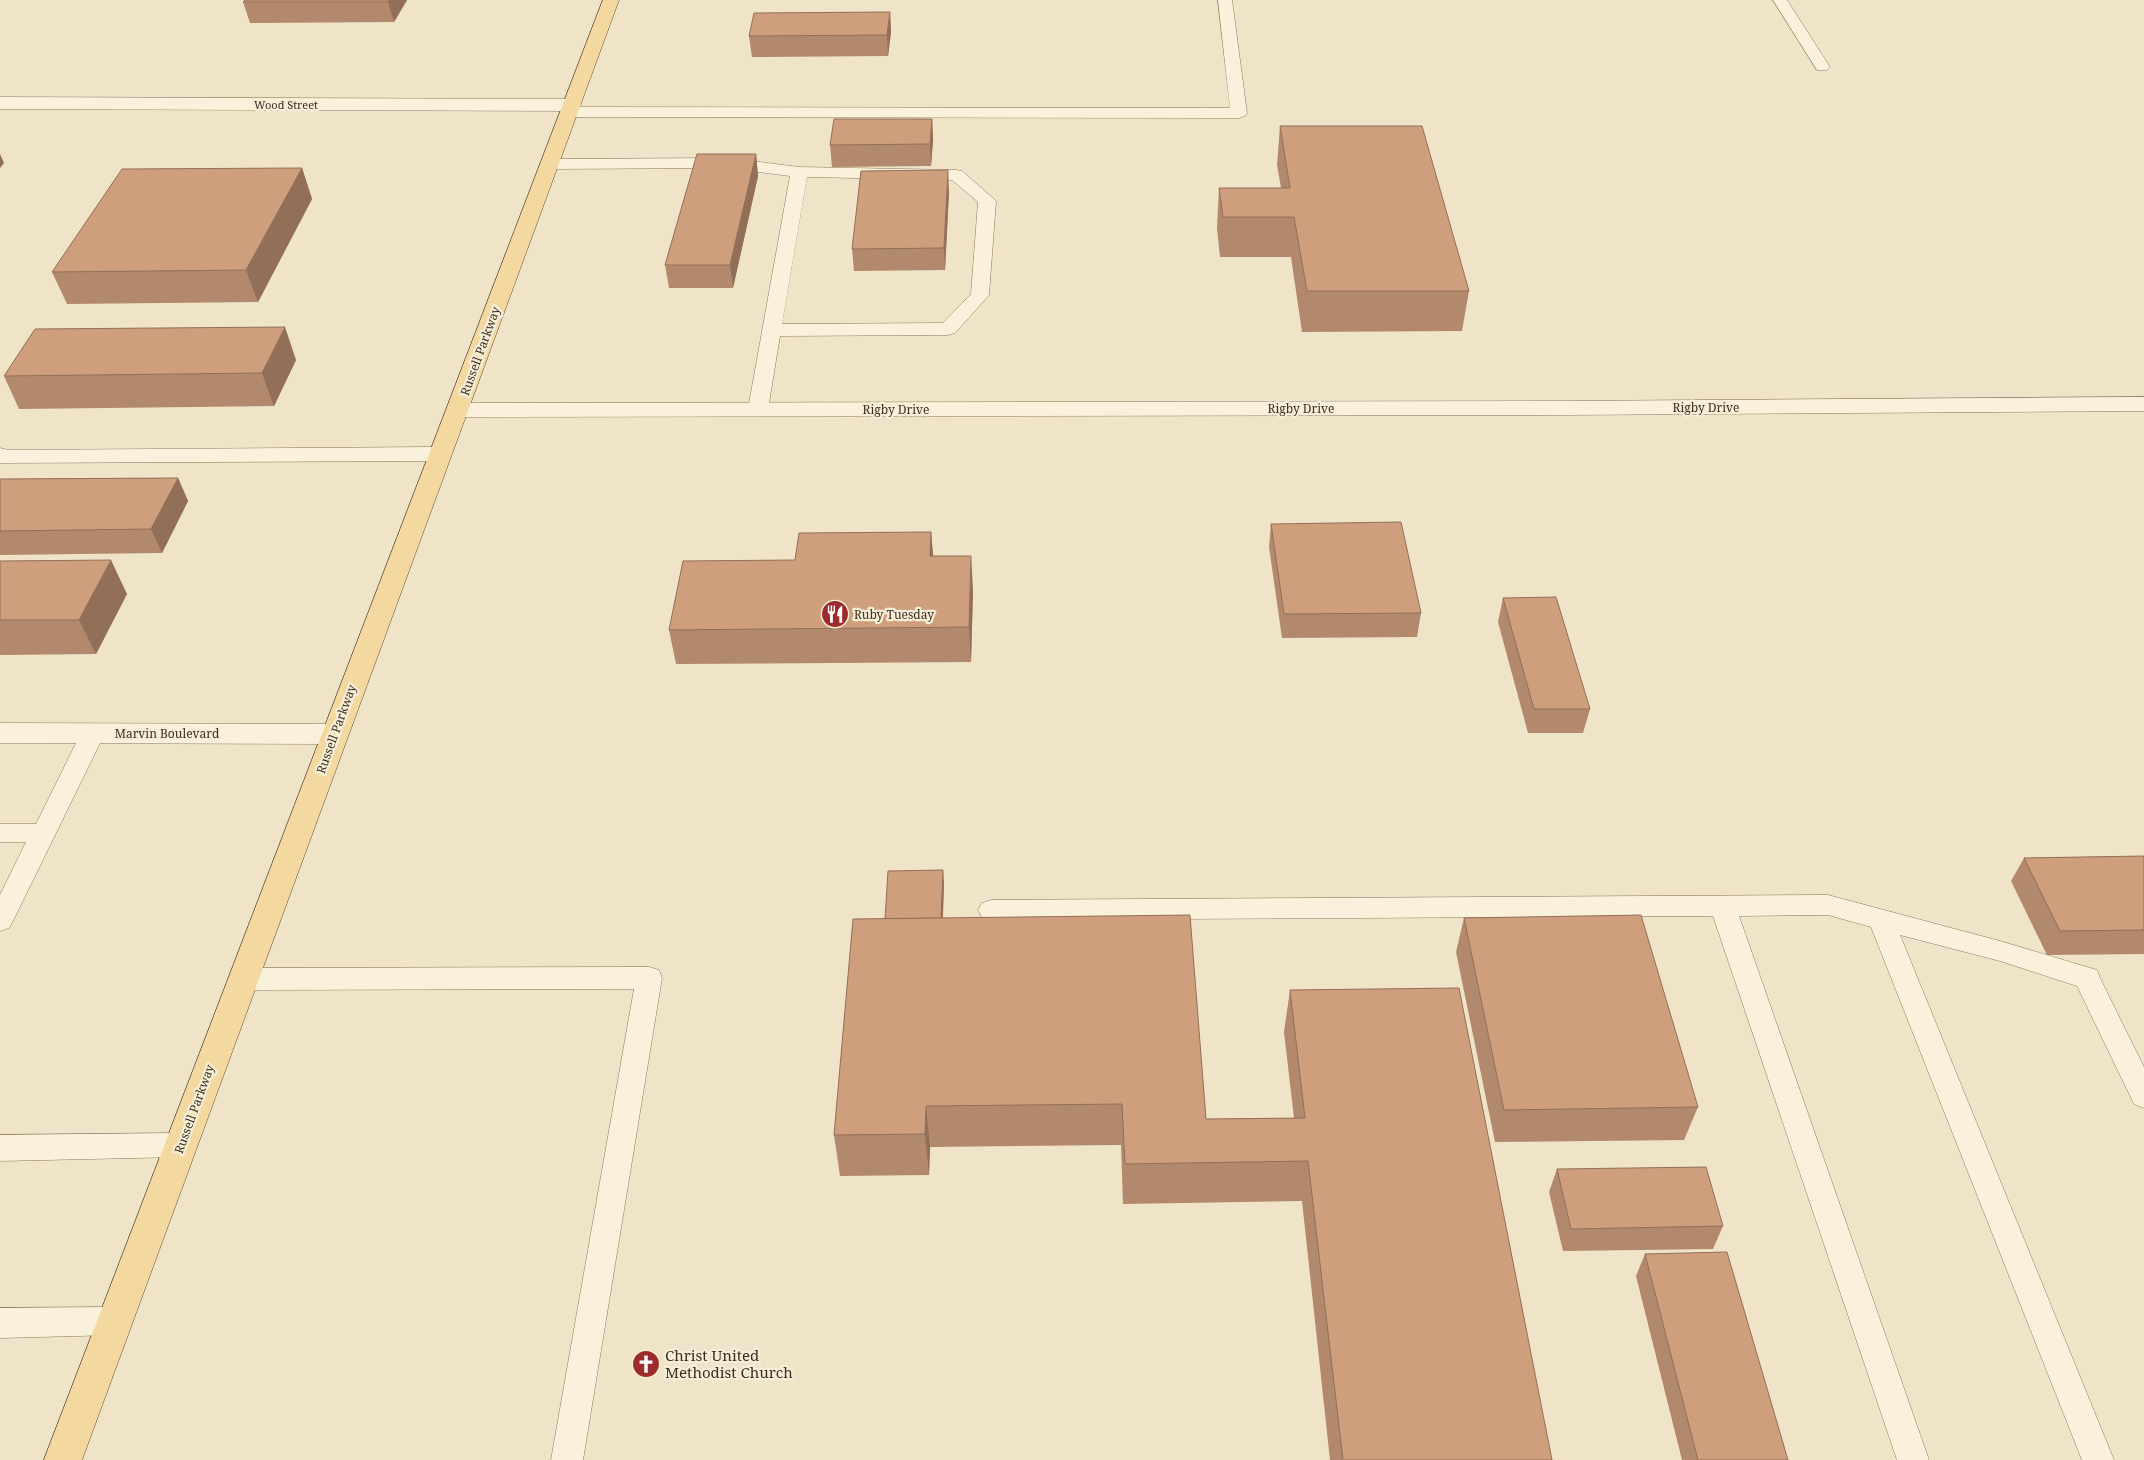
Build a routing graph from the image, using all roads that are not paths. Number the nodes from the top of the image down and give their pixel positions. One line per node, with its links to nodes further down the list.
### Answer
1 (611, 0): 6 (main road, Russell Parkway)
2 (1225, 0): 6 (lane)
3 (1780, 0): 4 (lane)
4 (1822, 67)
5 (0, 104): 6 (street, Wood Street)
6 (571, 108): 7 (main road, Russell Parkway)
7 (550, 164): 8 (lane); 12 (main road, Russell Parkway)
8 (799, 172): 9 (lane); 9 (lane)
9 (772, 330): 11 (lane)
10 (2144, 404): 11 (street, Rigby Drive)
11 (758, 409): 12 (street, Rigby Drive)
12 (458, 410): 13 (main road, Russell Parkway)
13 (440, 454): 14 (street); 17 (main road, Russell Parkway)
14 (0, 455)
15 (0, 732): 16 (street, Marvin Boulevard)
16 (93, 733): 17 (street, Marvin Boulevard); 18 (lane)
17 (334, 734): 24 (main road, Russell Parkway)
18 (43, 832): 19 (lane); 23 (lane)
19 (0, 833)
20 (1722, 905): 21 (lane); 22 (lane); 32 (lane)
21 (991, 910)
22 (1881, 919): 25 (lane); 33 (lane)
23 (0, 921)
24 (242, 979): 26 (main road, Russell Parkway); 31 (lane)
25 (2144, 1096)
26 (180, 1145): 27 (lane); 28 (main road, Russell Parkway)
27 (0, 1148)
28 (115, 1321): 29 (lane); 30 (main road, Russell Parkway)
29 (0, 1323)
30 (63, 1460)
31 (567, 1460)
32 (1913, 1460)
33 (2098, 1460)

